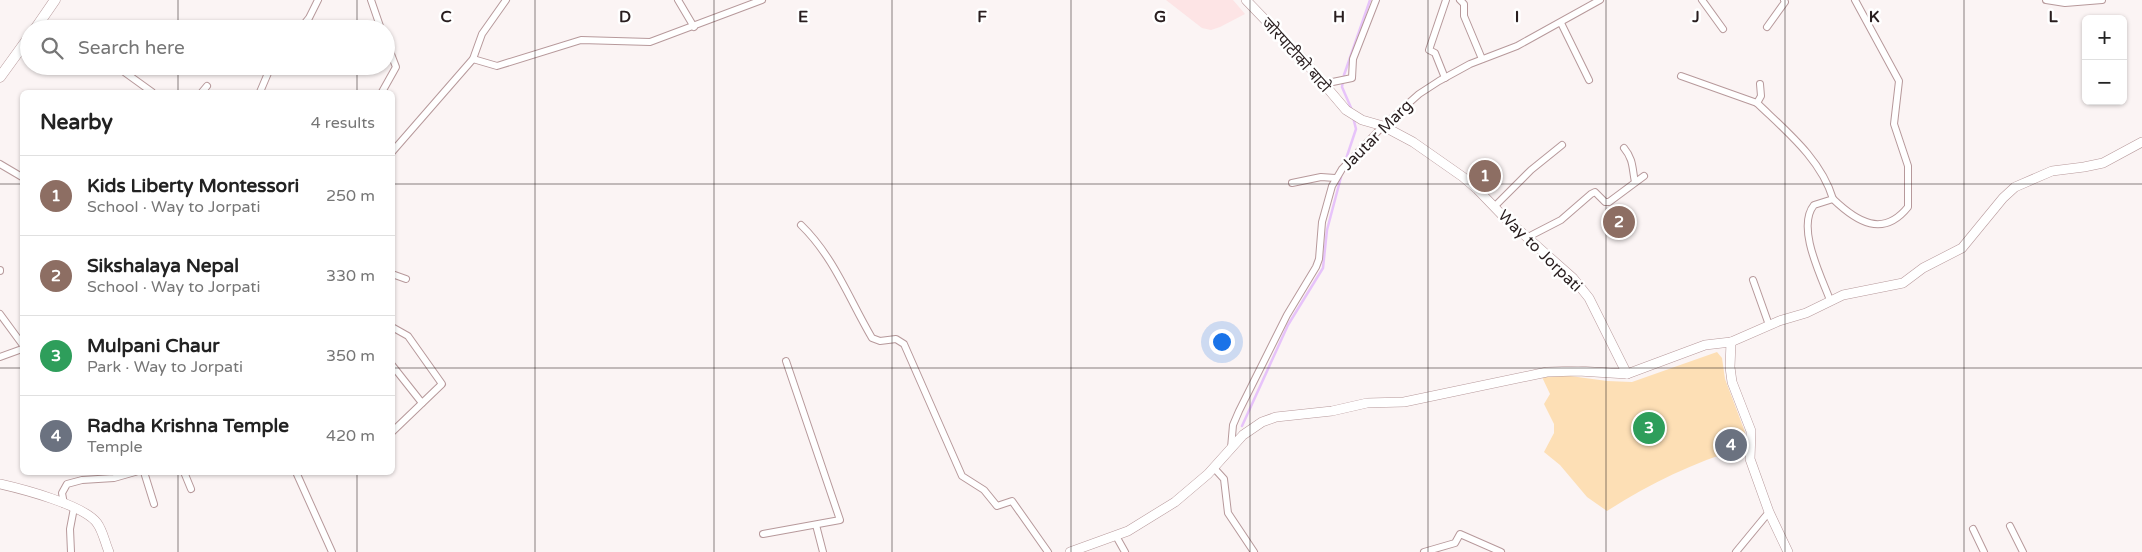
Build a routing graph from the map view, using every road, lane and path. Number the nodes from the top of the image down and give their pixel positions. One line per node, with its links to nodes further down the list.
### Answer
1 (55, 0): 18 (main road)
2 (318, 0): 19 (street)
3 (371, 0): 20 (street)
4 (506, 0): 26 (street)
5 (678, 0): 22 (street)
6 (762, 0): 22 (street)
7 (1246, 0): 35 (street, जोरपाटीको बाटो)
8 (1376, 0): 35 (street)
9 (1446, 0): 33 (street)
10 (1460, 0): 27 (street)
11 (1600, 0): 21 (street, Jautar Marg)
12 (1702, 0): 24 (street)
13 (1784, 0): 23 (street)
14 (1855, 0): 55 (street)
15 (2046, 0): 17 (street)
16 (2102, 0): 17 (street)
17 (2063, 1)
18 (41, 20)
19 (307, 20)
20 (378, 20)
21 (1561, 23): 27 (street, Jautar Marg); 34 (street)
22 (694, 26): 26 (street)
23 (1767, 27)
24 (1723, 28)
25 (20, 49): 32 (main road)
26 (473, 58): 48 (street)
27 (1482, 59): 33 (street, Jautar Marg)
28 (128, 75): 38 (street)
29 (267, 75): 40 (street)
30 (392, 75): 41 (street)
31 (1681, 76): 42 (street)
32 (0, 77)
33 (1445, 78): 44 (street, Jautar Marg)
34 (1590, 80)
35 (1323, 84): 43 (street, जोरपाटीको बाटो)
36 (1760, 84): 42 (street)
37 (207, 86): 39 (street)
38 (149, 90)
39 (204, 90)
40 (261, 90)
41 (383, 90)
42 (1757, 103): 55 (street)
43 (1346, 110): 44 (street, Way to Jorpati)
44 (1383, 126): 52 (street, Jautar Marg); 56 (street, Way to Jorpati)
45 (2142, 142): 62 (street)
46 (1562, 145): 56 (street)
47 (1624, 148): 53 (street)
48 (395, 149)
49 (0, 164): 50 (street)
50 (20, 176)
51 (1644, 176): 53 (street)
52 (1335, 178): 54 (street); 75 (street, Jautar Marg)
53 (1635, 182): 58 (street)
54 (1292, 183)
55 (1833, 199): 62 (street)
56 (1494, 207): 58 (street, Way to Jorpati)
57 (801, 224): 97 (street)
58 (1528, 237): 72 (street, Way to Jorpati)
59 (395, 275): 60 (street)
60 (406, 279)
61 (1753, 280): 64 (street)
62 (1830, 300): 64 (street)
63 (0, 314): 66 (street)
64 (1769, 325): 67 (street)
65 (395, 329): 73 (street)
66 (20, 341)
67 (1731, 342): 72 (street); 86 (street)
68 (20, 350): 69 (street)
69 (0, 357)
70 (786, 361): 87 (street)
71 (395, 369): 73 (street)
72 (1627, 374): 75 (street)
73 (422, 404): 74 (street)
74 (395, 429)
75 (1232, 448): 76 (street)
76 (1214, 468): 91 (street); 92 (street)
77 (124, 475): 83 (street)
78 (145, 475): 84 (street)
79 (185, 475): 82 (street)
80 (297, 475): 95 (street)
81 (0, 484): 83 (street)
82 (191, 489)
83 (64, 504): 85 (street)
84 (154, 504)
85 (74, 508): 93 (street); 94 (street)
86 (1769, 512): 102 (street); 103 (street)
87 (816, 524): 90 (street); 96 (street)
88 (2010, 526): 105 (street)
89 (1973, 530): 104 (street)
90 (763, 534)
91 (1116, 536): 98 (street); 99 (street)
92 (1252, 551)
93 (71, 552)
94 (109, 552)
95 (332, 552)
96 (823, 552)
97 (1048, 552)
98 (1070, 552)
99 (1125, 552)
100 (1424, 552): 101 (street)
101 (1501, 552)
102 (1736, 552)
103 (1788, 552)
104 (1984, 552)
105 (2023, 552)

